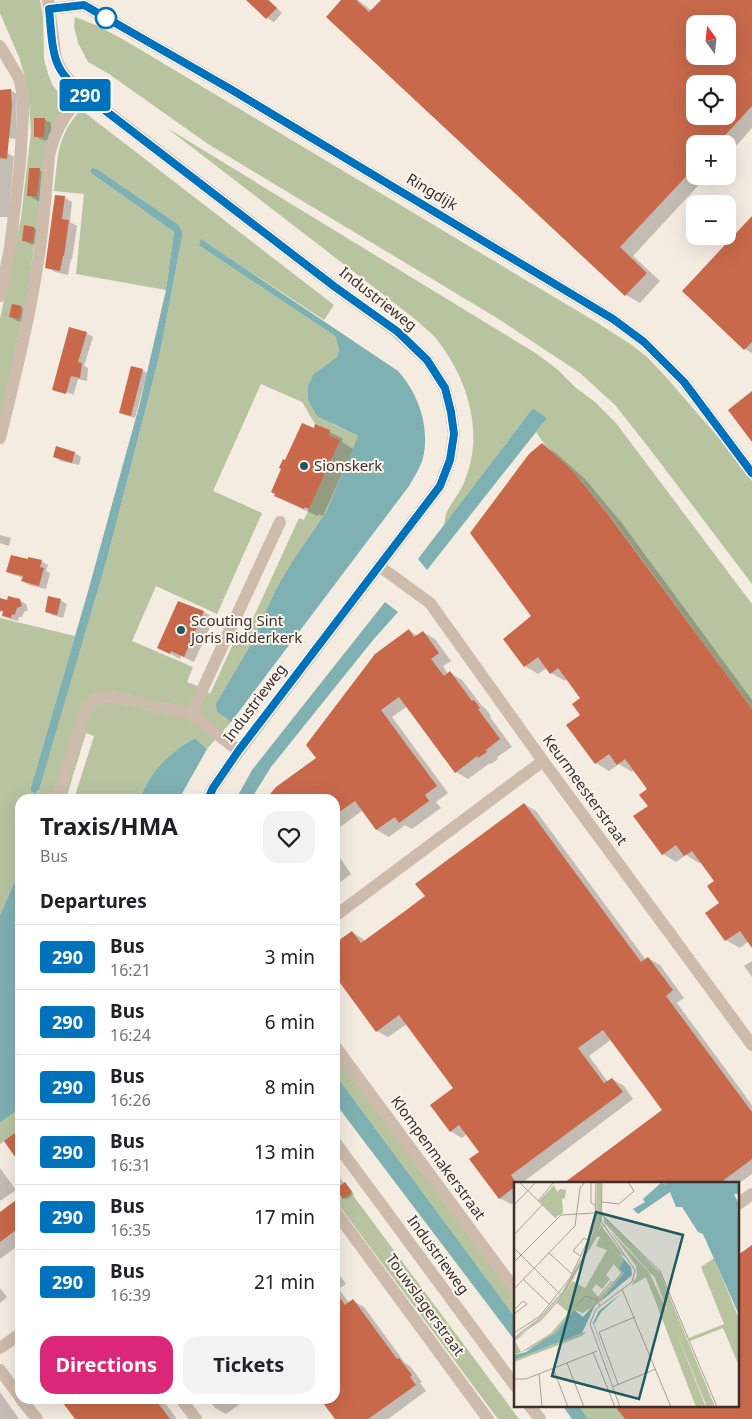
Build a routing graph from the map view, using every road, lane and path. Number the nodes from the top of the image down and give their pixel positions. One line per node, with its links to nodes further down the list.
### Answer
1 (48, 4): 3 (street, Ringdijk); 7 (street, Ringdijk)
2 (0, 46): 4 (street)
3 (83, 93): 6 (street); 9 (street, Industrieweg)
4 (5, 254): 5 (street)
5 (0, 296)
6 (0, 438)
7 (752, 473)
8 (280, 522): 10 (street)
9 (380, 566): 11 (street, Industrieweg); 12 (street, Keurmeesterstraat)
10 (191, 714): 11 (street); 13 (street)
11 (239, 750): 14 (street, Industrieweg)
12 (544, 761): 15 (street); 16 (street, Keurmeesterstraat)
13 (59, 794)
14 (210, 794)
15 (340, 912)
16 (752, 1045)
17 (340, 1053): 22 (street, Klompenmakerstraat)
18 (340, 1149): 26 (street, Industrieweg)
19 (752, 1194): 20 (street)
20 (740, 1203)
21 (340, 1217): 33 (street, Touwslagerstraat)
22 (514, 1288)
23 (15, 1338): 24 (street)
24 (0, 1348)
25 (0, 1370): 27 (street)
26 (512, 1373)
27 (15, 1390)
28 (26, 1404): 31 (street)
29 (185, 1404): 32 (street)
30 (530, 1406): 34 (street)
31 (37, 1419)
32 (196, 1419)
33 (488, 1419)
34 (540, 1419)

